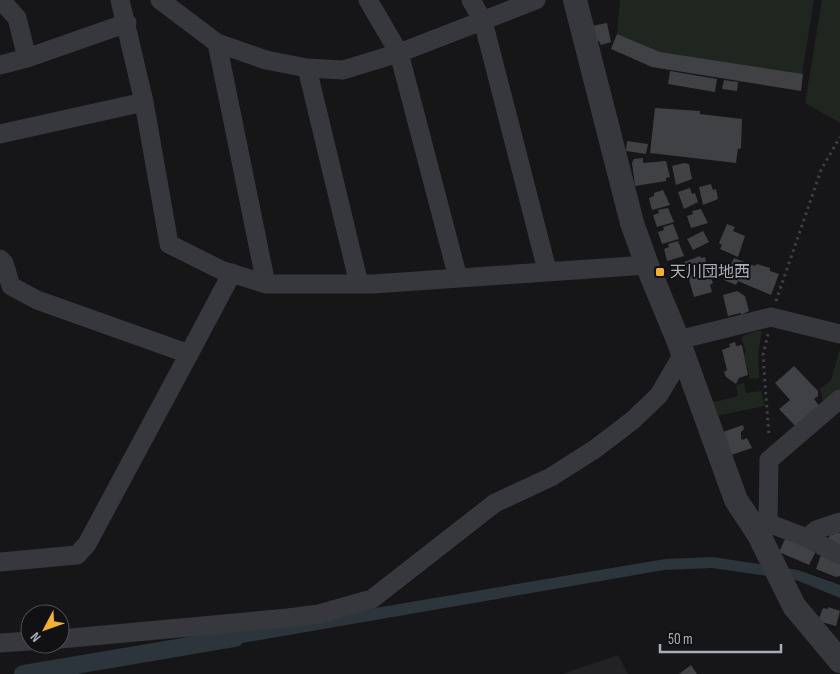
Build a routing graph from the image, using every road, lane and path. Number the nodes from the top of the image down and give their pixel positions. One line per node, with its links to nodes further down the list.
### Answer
1 (1, 0): 12 (street)
2 (120, 0): 9 (street)
3 (160, 0): 10 (street)
4 (368, 0): 11 (street)
5 (472, 0): 8 (street)
6 (536, 0): 8 (street)
7 (576, 0): 19 (street)
8 (483, 21): 11 (street); 20 (street)
9 (127, 23): 12 (street); 15 (street)
10 (217, 43): 14 (street); 23 (street)
11 (399, 53): 14 (street); 22 (street)
12 (27, 58): 13 (street)
13 (0, 65)
14 (307, 68): 24 (street)
15 (144, 102): 16 (street); 21 (street)
16 (0, 134)
17 (840, 137): 25 (path)
18 (0, 259): 28 (street)
19 (647, 265): 20 (street); 27 (street)
20 (547, 270): 22 (street)
21 (232, 273): 23 (street); 28 (street)
22 (458, 278): 24 (street)
23 (266, 284): 24 (street)
24 (359, 284)
25 (771, 317): 26 (street); 27 (street); 30 (path)
26 (840, 334)
27 (681, 347): 32 (street); 36 (street)
28 (188, 354): 35 (street)
29 (840, 399): 30 (street)
30 (770, 460): 32 (street)
31 (840, 522): 33 (street)
32 (763, 529): 33 (street); 39 (street)
33 (807, 538): 34 (street)
34 (840, 555)
35 (0, 562)
36 (70, 638)
37 (20, 641): 38 (street)
38 (0, 642)
39 (840, 661)

